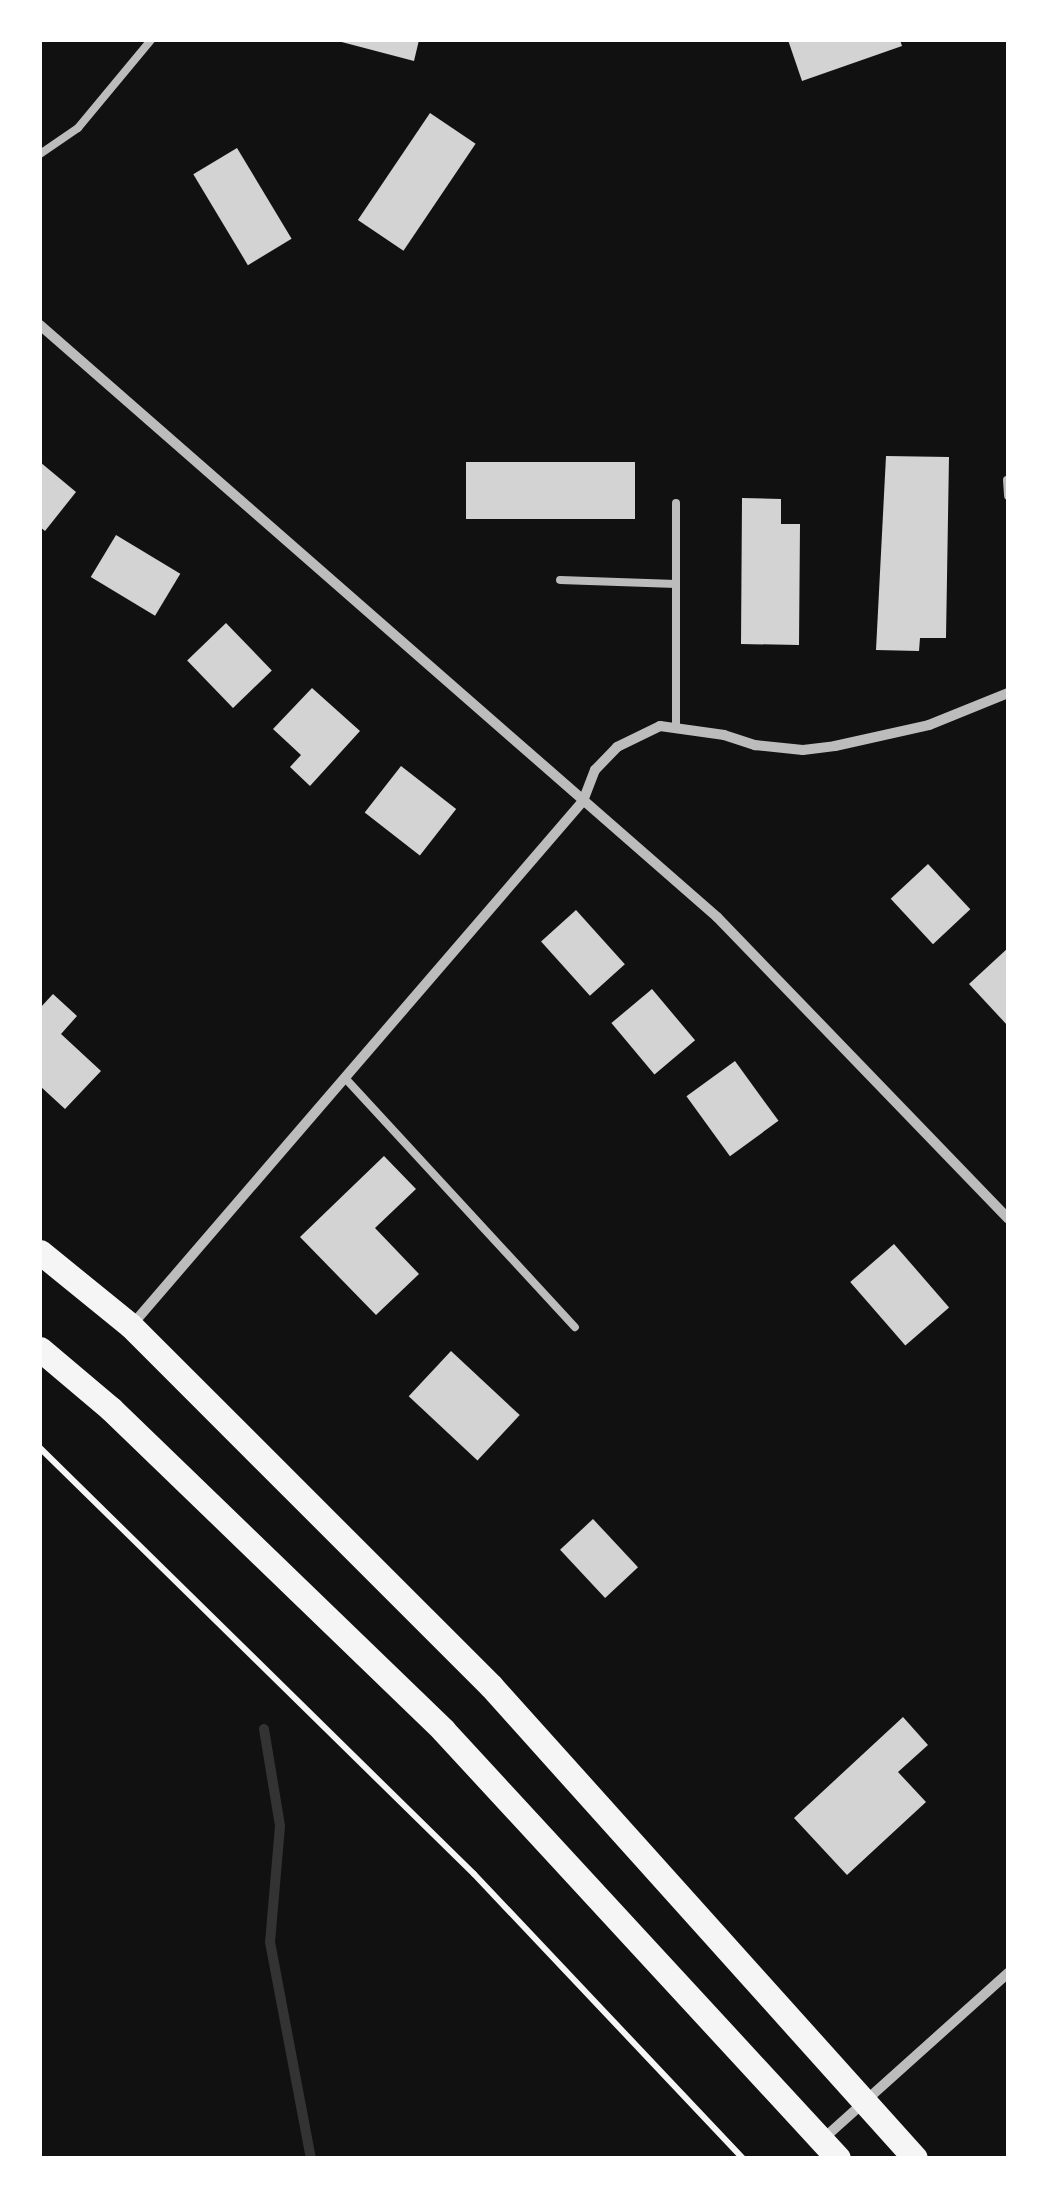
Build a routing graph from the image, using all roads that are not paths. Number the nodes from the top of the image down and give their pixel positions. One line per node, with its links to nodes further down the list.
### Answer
1 (151, 40): 2 (lane)
2 (40, 154)
3 (40, 325): 11 (street)
4 (1007, 480): 5 (lane)
5 (1008, 496)
6 (676, 503): 8 (lane)
7 (560, 580): 8 (lane)
8 (676, 584): 10 (lane)
9 (1008, 694): 10 (street)
10 (676, 726): 11 (street)
11 (583, 800): 12 (street); 13 (street)
12 (345, 1078): 15 (street); 16 (lane)
13 (1008, 1218)
14 (40, 1252): 15 (main road)
15 (131, 1326): 19 (main road)
16 (575, 1326)
17 (40, 1349): 20 (main road)
18 (1008, 1973): 19 (street)
19 (863, 2103): 20 (street); 21 (main road)
20 (830, 2149)
21 (916, 2158)

